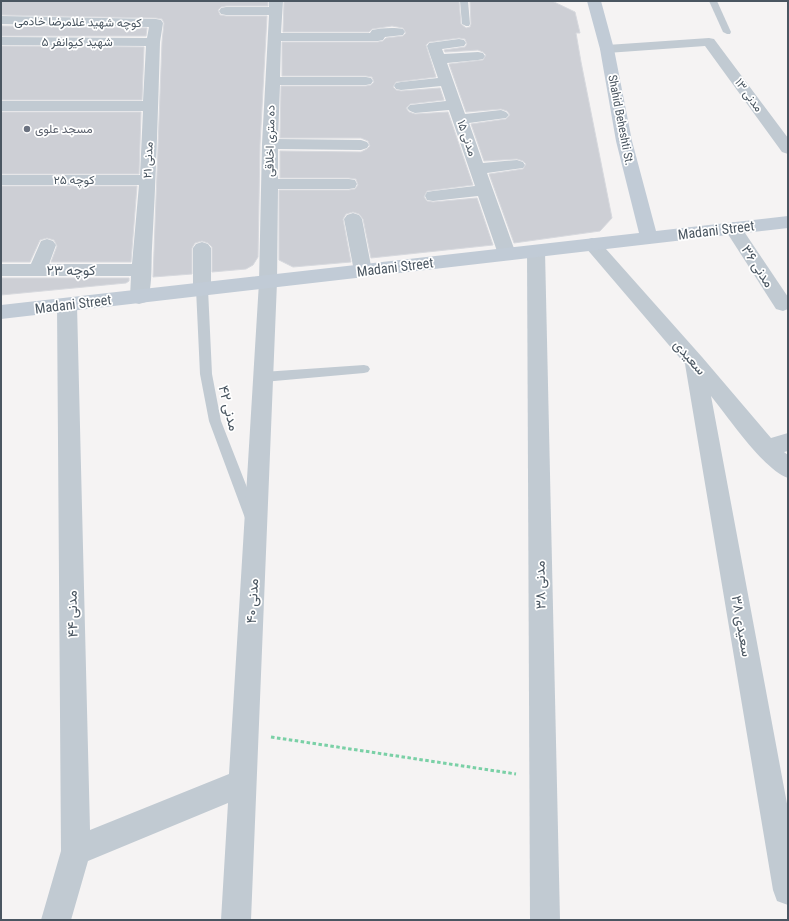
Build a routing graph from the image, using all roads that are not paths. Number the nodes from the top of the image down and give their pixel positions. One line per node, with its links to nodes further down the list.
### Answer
1 (464, 1): 9 (lane)
2 (594, 1): 16 (street, Shahid Beheshti St.)
3 (713, 1): 11 (lane)
4 (276, 6): 5 (street); 12 (street, ده متری اخلاقی)
5 (226, 11)
6 (1, 20): 7 (street, کوچه شهید غلامرضا خادمی)
7 (17, 20): 8 (street, کوچه شهید غلامرضا خادمی); 15 (street)
8 (156, 23): 13 (street, مدنی ۲۱)
9 (466, 24)
10 (398, 32): 12 (street)
11 (727, 32)
12 (275, 37): 19 (street, ده متری اخلاقی)
13 (153, 42): 15 (street, شهید کیوانفر ۵); 24 (street, مدنی ۲۱)
14 (459, 43): 18 (street, مدنی ۱۵)
15 (2, 44)
16 (607, 49): 30 (street, مدنی ۱۳); 42 (street, Shahid Beheshti St.)
17 (478, 56): 18 (street)
18 (439, 59): 21 (street, مدنی ۱۵)
19 (272, 81): 20 (street); 28 (street, ده متری اخلاقی)
20 (366, 81)
21 (447, 81): 22 (street); 26 (street, مدنی ۱۵)
22 (401, 86)
23 (1, 106): 24 (street)
24 (150, 106): 34 (street, مدنی ۲۱)
25 (415, 108): 26 (street)
26 (457, 112): 27 (street); 32 (street, مدنی ۱۵)
27 (501, 115)
28 (270, 144): 29 (street); 35 (street, ده متری اخلاقی)
29 (361, 145)
30 (788, 149)
31 (517, 165): 32 (street)
32 (477, 169): 37 (street, مدنی ۱۵)
33 (1, 180): 34 (street, کوچه ۲۵)
34 (148, 180): 50 (street, مدنی ۲۱)
35 (270, 184): 36 (street); 52 (street, ده متری اخلاقی)
36 (349, 184)
37 (485, 190): 38 (street); 47 (street, مدنی ۱۵)
38 (433, 196)
39 (353, 219): 51 (street)
40 (788, 222): 41 (street, Madani Street)
41 (733, 228): 42 (street, Madani Street); 55 (street, مدنی ۳۶)
42 (649, 238): 43 (street, Madani Street)
43 (592, 244): 46 (street, Madani Street); 58 (street, سعیدی)
44 (47, 245): 49 (street)
45 (202, 248): 53 (street)
46 (536, 251): 47 (street, Madani Street); 70 (street, مدنی ۳۸)
47 (507, 254): 51 (street, Madani Street)
48 (1, 270): 49 (street, کوچه ۲۳)
49 (38, 270): 50 (street, کوچه ۲۳)
50 (142, 270): 54 (street, مدنی ۲۱)
51 (363, 271): 52 (street, Madani Street)
52 (268, 282): 53 (street, Madani Street); 60 (street, مدنی ۴۰)
53 (202, 289): 54 (street, Madani Street); 64 (lane, مدنی ۴۲)
54 (139, 296): 56 (street, Madani Street)
55 (783, 304)
56 (67, 305): 57 (street, Madani Street); 66 (street, مدنی ۴۴)
57 (1, 312)
58 (695, 362): 62 (street, سعیدی); 67 (street, سعیدی ۳۸)
59 (364, 369): 60 (lane)
60 (263, 376): 64 (street, مدنی ۴۰)
61 (788, 442): 62 (street)
62 (766, 448): 63 (street, سعیدی)
63 (788, 469)
64 (255, 527): 65 (street, مدنی ۴۰)
65 (242, 783): 66 (street); 69 (street, مدنی ۴۰)
66 (76, 851): 68 (street, مدنی ۴۴)
67 (788, 890)
68 (56, 920)
69 (236, 920)
70 (545, 920)

